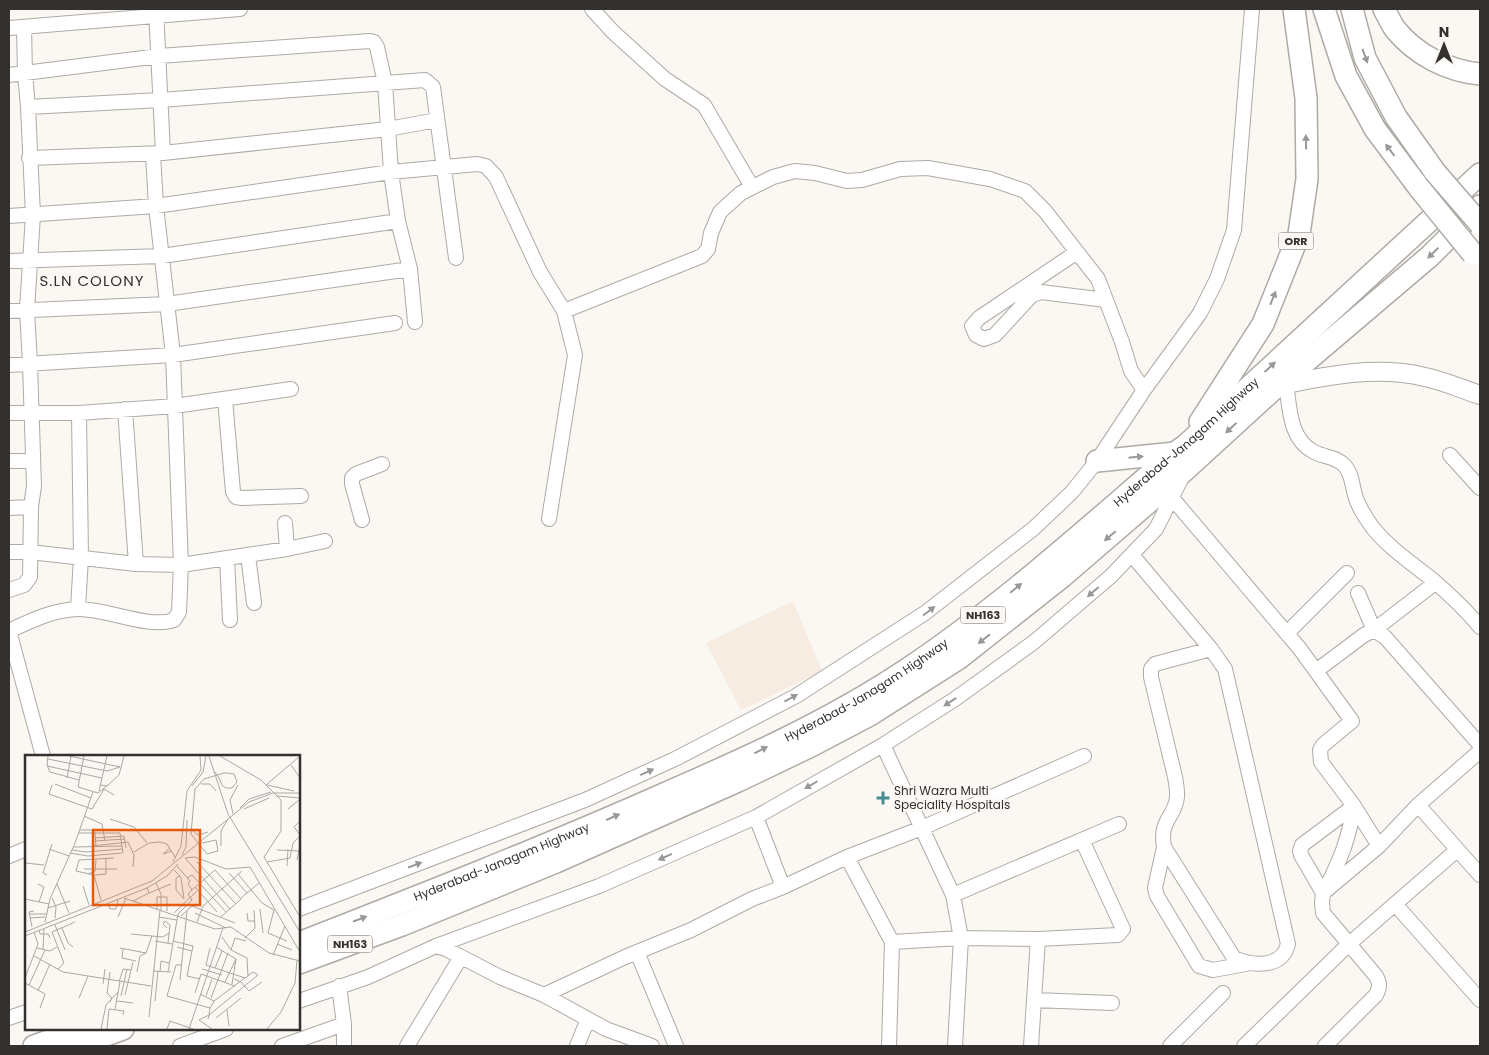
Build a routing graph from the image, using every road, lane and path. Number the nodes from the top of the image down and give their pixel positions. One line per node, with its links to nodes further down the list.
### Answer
1 (240, 9): 8 (street)
2 (592, 9): 25 (street)
3 (1252, 9): 51 (street)
4 (1294, 9): 60 (highway, ORR, one-way to 4)
5 (1324, 9): 34 (highway, one-way to 5, bridge)
6 (1352, 9): 31 (highway, one-way to 31, bridge)
7 (1384, 9): 13 (highway)
8 (156, 12): 9 (street); 11 (street)
9 (24, 27): 10 (street); 12 (street)
10 (9, 28)
11 (159, 56): 12 (street); 15 (street); 16 (street)
12 (25, 74): 14 (street); 17 (street)
13 (1480, 74)
14 (9, 75)
15 (385, 83): 16 (street); 18 (street); 19 (street)
16 (161, 100): 17 (street); 20 (street)
17 (28, 107): 21 (street)
18 (437, 120): 19 (street); 22 (street)
19 (388, 129): 20 (street); 23 (street)
20 (158, 154): 21 (street); 26 (street)
21 (29, 158): 28 (street)
22 (444, 166): 23 (street); 35 (street); 43 (street)
23 (391, 172): 26 (street); 30 (street)
24 (1480, 174): 60 (highway, Hyderabad-Janagam Highway / NH163, one-way to 24)
25 (752, 187): 32 (street); 43 (street)
26 (156, 206): 28 (street); 33 (street)
27 (1480, 206): 49 (highway, Hyderabad-Janagam Highway / NH163, one-way to 49)
28 (33, 215): 29 (street); 36 (street)
29 (9, 216)
30 (398, 221): 33 (street); 38 (street)
31 (1480, 224)
32 (1077, 252): 39 (street); 39 (street)
33 (162, 256): 36 (street); 40 (street)
34 (1477, 257)
35 (456, 258)
36 (29, 260): 37 (street); 42 (street)
37 (9, 261)
38 (410, 269): 40 (street); 44 (street)
39 (1106, 300): 51 (street)
40 (167, 304): 42 (street); 46 (street)
41 (9, 310): 42 (street)
42 (26, 310): 47 (street)
43 (564, 311): 70 (street)
44 (415, 322)
45 (395, 323): 46 (street)
46 (173, 355): 47 (street); 54 (street)
47 (30, 364): 48 (street); 56 (street)
48 (9, 365)
49 (1281, 385): 52 (main road); 60 (highway, Hyderabad-Janagam Highway / NH163, one-way to 60); 84 (street)
50 (291, 389): 53 (street)
51 (1144, 390): 61 (street)
52 (1480, 395)
53 (225, 399): 54 (street); 66 (street)
54 (175, 406): 55 (street); 82 (street)
55 (124, 409): 58 (street); 81 (street)
56 (31, 412): 57 (street); 58 (street); 63 (street)
57 (9, 413)
58 (78, 413): 79 (street)
59 (1450, 455): 65 (street)
60 (1182, 457): 61 (highway, one-way to 60); 67 (street); 122 (highway, Hyderabad-Janagam Highway / NH163, one-way to 60); 127 (highway, Hyderabad-Janagam Highway / NH163, one-way to 127)
61 (1097, 460): 118 (street, one-way to 61)
62 (9, 461): 63 (street)
63 (33, 461): 68 (street)
64 (382, 464): 71 (street)
65 (1480, 488)
66 (301, 496)
67 (1172, 498): 78 (street); 93 (street)
68 (31, 507): 69 (street); 76 (street)
69 (9, 508)
70 (549, 519)
71 (362, 520)
72 (285, 523): 74 (street)
73 (325, 541): 74 (street)
74 (287, 549): 77 (street)
75 (9, 552): 76 (street)
76 (30, 552): 79 (street); 85 (street)
77 (248, 555): 80 (street); 87 (street)
78 (1132, 555): 94 (street); 96 (street, one-way to 96)
79 (80, 558): 81 (street); 88 (street)
80 (227, 558): 82 (street); 89 (street)
81 (136, 564): 82 (street)
82 (181, 565): 88 (street)
83 (1347, 573): 93 (street)
84 (1436, 583): 90 (street); 91 (street)
85 (9, 590)
86 (1358, 593): 91 (street)
87 (254, 603)
88 (78, 609): 92 (street)
89 (230, 620)
90 (1480, 627)
91 (1374, 630): 95 (street); 97 (street)
92 (9, 631): 99 (street)
93 (1287, 633): 95 (street)
94 (1211, 649): 108 (street); 128 (street)
95 (1316, 671): 102 (street)
96 (883, 744): 103 (street, one-way to 103); 105 (street)
97 (1480, 745)
98 (1480, 751): 101 (street)
99 (43, 755)
100 (1084, 756): 105 (street)
101 (1418, 805): 107 (street); 110 (street)
102 (1354, 806): 107 (street); 115 (street); 115 (street)
103 (756, 816): 114 (street); 124 (street, one-way to 124)
104 (1119, 824): 106 (street)
105 (922, 828): 112 (street); 116 (street)
106 (1082, 840): 116 (street); 120 (street)
107 (1379, 846): 115 (street)
108 (1164, 847): 128 (street); 128 (street)
109 (25, 849): 111 (street)
110 (1457, 850): 113 (street); 117 (street)
111 (9, 856)
112 (847, 857): 114 (street); 121 (street)
113 (1480, 876)
114 (783, 887): 125 (street)
115 (1323, 893): 123 (street)
116 (953, 895): 119 (street)
117 (1395, 904): 123 (street); 133 (street)
118 (300, 908)
119 (961, 938): 120 (street); 121 (street); 154 (street)
120 (1038, 939): 132 (street)
121 (892, 942): 153 (street)
122 (300, 943)
123 (1349, 944): 157 (street); 158 (street)
124 (436, 946): 126 (street); 129 (street)
125 (637, 952): 131 (street); 152 (street)
126 (460, 957): 131 (street); 149 (street)
127 (300, 963)
128 (1246, 964)
129 (339, 986): 134 (street); 139 (street)
130 (1223, 993): 156 (street)
131 (544, 995): 138 (street)
132 (1034, 1000): 135 (street); 155 (street)
133 (1480, 1000)
134 (300, 1001)
135 (1112, 1002)
136 (25, 1012): 137 (street)
137 (9, 1018)
138 (588, 1019): 150 (street); 151 (street)
139 (344, 1024): 147 (street); 148 (street)
140 (78, 1030): 144 (highway)
141 (120, 1030): 145 (highway)
142 (225, 1030): 143 (street)
143 (212, 1040): 146 (street)
144 (34, 1046)
145 (76, 1046)
146 (180, 1046)
147 (282, 1046)
148 (344, 1046)
149 (407, 1046)
150 (577, 1046)
151 (652, 1046)
152 (676, 1046)
153 (889, 1046)
154 (955, 1046)
155 (1031, 1046)
156 (1170, 1046)
157 (1244, 1046)
158 (1325, 1046)

